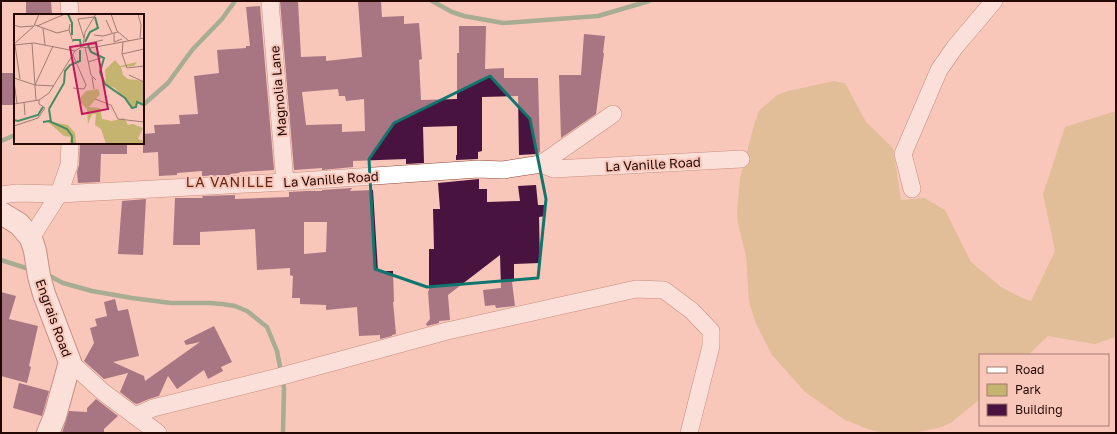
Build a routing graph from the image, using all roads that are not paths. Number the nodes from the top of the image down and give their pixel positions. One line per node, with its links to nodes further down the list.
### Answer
1 (69, 1): 4 (street)
2 (270, 1): 9 (street, Magnolia Lane)
3 (994, 1): 10 (street)
4 (70, 14)
5 (613, 114): 8 (street, La Vanille Road)
6 (70, 144): 11 (street)
7 (741, 159): 8 (street, La Vanille Road)
8 (541, 164): 9 (street, La Vanille Road)
9 (285, 182): 11 (street, La Vanille Road)
10 (912, 189)
11 (59, 194): 12 (street, La Vanille Road); 13 (street)
12 (2, 207): 13 (street)
13 (33, 245): 14 (street, Engrais Road)
14 (70, 362): 15 (street); 16 (street, Engrais Road)
15 (135, 416): 17 (street); 18 (street)
16 (48, 433)
17 (158, 433)
18 (689, 433)

